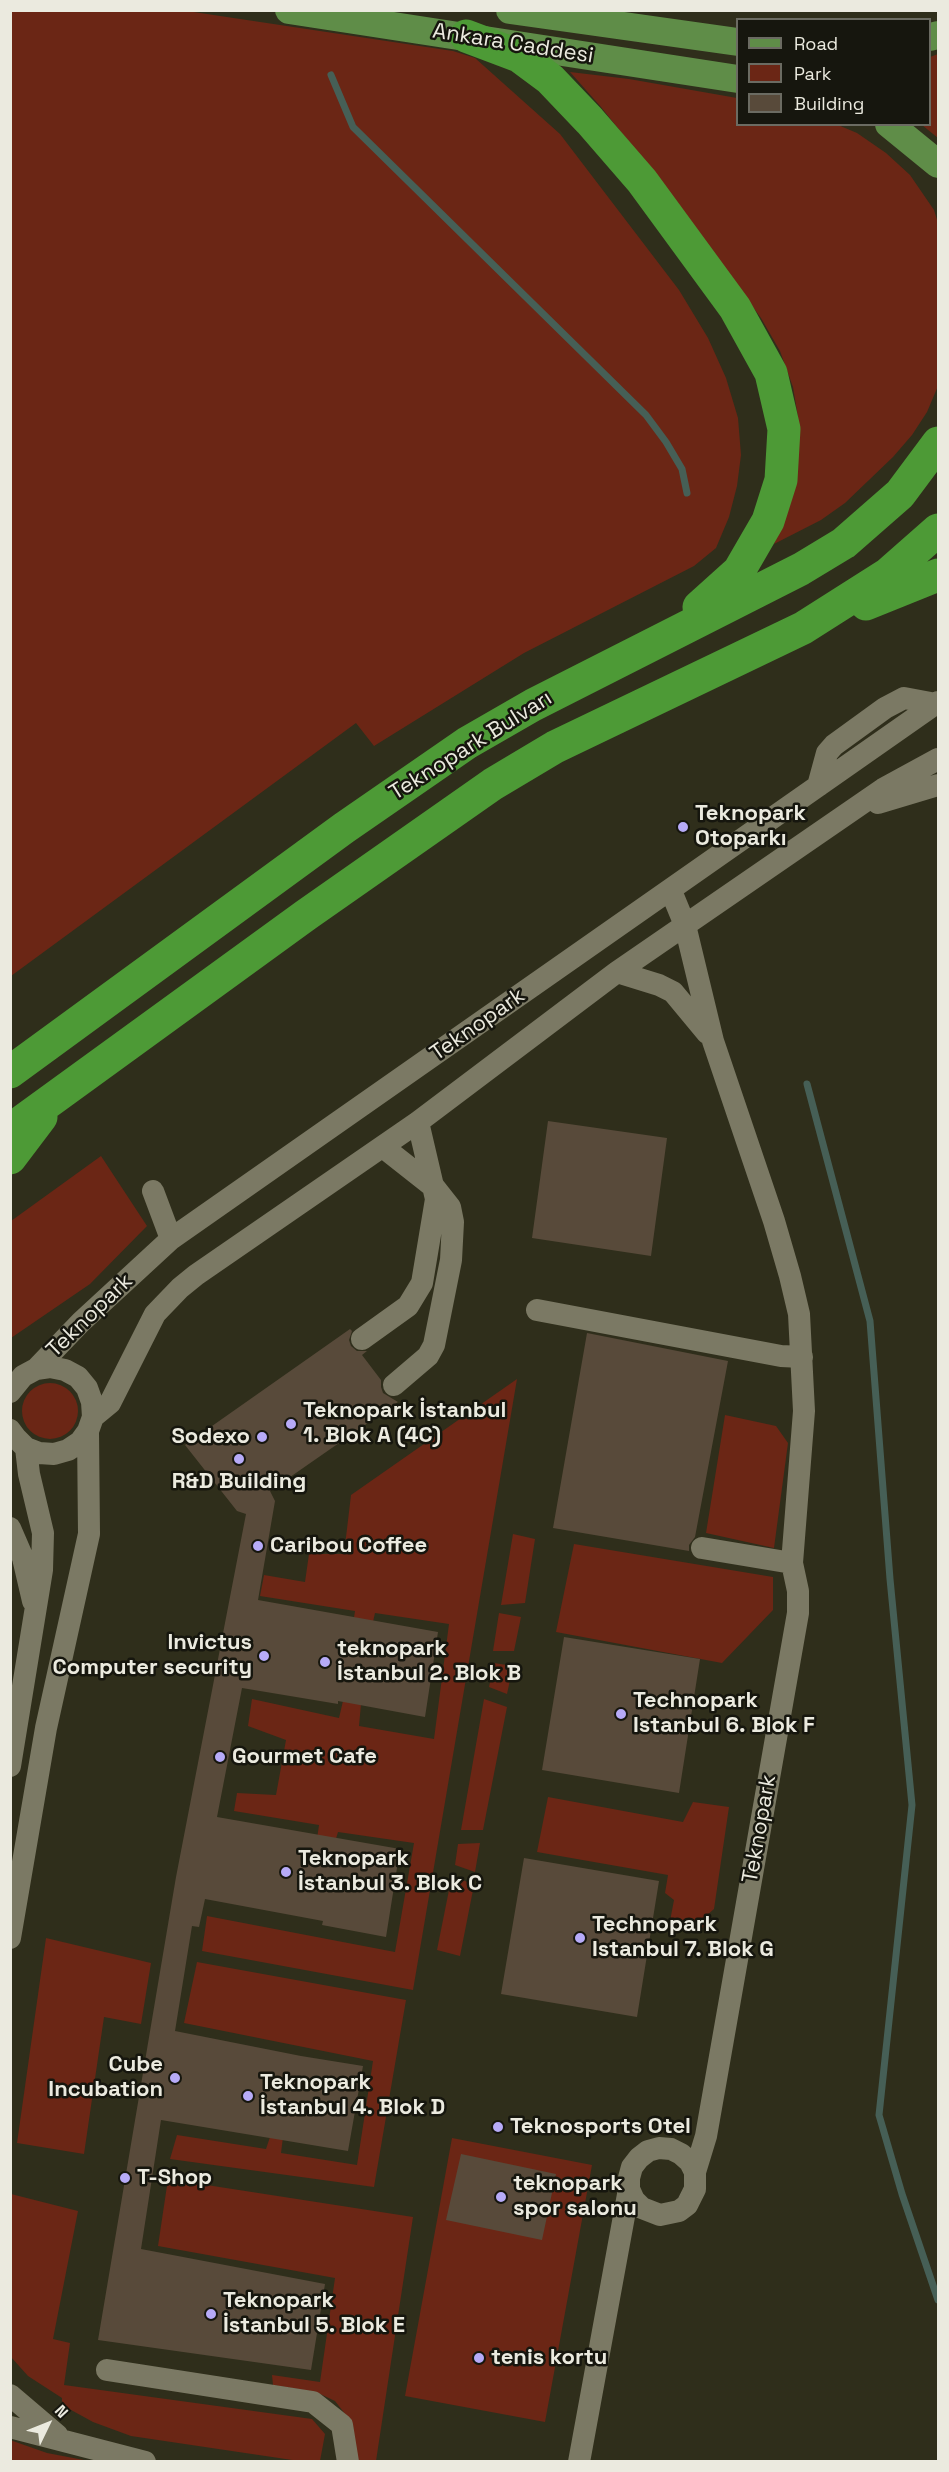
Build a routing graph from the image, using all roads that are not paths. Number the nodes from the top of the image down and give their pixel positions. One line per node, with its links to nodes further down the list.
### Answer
1 (289, 10): 3 (main road, Ankara Caddesi)
2 (523, 12): 4 (main road, Ankara Caddesi)
3 (466, 36): 5 (main road, Ankara Caddesi); 12 (highway)
4 (736, 42)
5 (736, 79)
6 (892, 126): 7 (main road)
7 (939, 164)
8 (939, 443): 12 (highway, Teknopark Bulvarı)
9 (939, 530): 11 (highway, Teknopark Bulvarı)
10 (939, 575): 11 (highway)
11 (803, 628): 22 (highway, Teknopark Bulvarı)
12 (663, 638): 21 (highway, Teknopark Bulvarı)
13 (937, 703): 17 (street, Teknopark)
14 (939, 759): 16 (street, Teknopark)
15 (939, 784): 16 (street, Teknopark)
16 (848, 814): 18 (street, Teknopark)
17 (671, 891): 18 (street); 29 (street, Teknopark)
18 (685, 925): 19 (street, Teknopark); 20 (street, Teknopark)
19 (617, 972): 20 (street, Teknopark); 23 (street, Teknopark)
20 (713, 1041): 32 (street, Teknopark)
21 (10, 1072)
22 (54, 1098): 24 (highway, Teknopark Bulvarı); 26 (highway)
23 (418, 1122): 25 (street, Teknopark); 27 (street)
24 (10, 1130)
25 (382, 1147): 27 (street); 35 (street, Teknopark)
26 (10, 1158)
27 (435, 1188): 31 (street); 34 (street)
28 (153, 1191): 29 (street)
29 (171, 1239): 33 (street, Teknopark)
30 (537, 1310): 32 (street)
31 (362, 1339)
32 (802, 1357): 39 (street, Teknopark)
33 (20, 1379): 35 (street, Teknopark)
34 (394, 1385)
35 (91, 1424): 36 (street, Teknopark); 42 (street, Teknopark)
36 (16, 1441): 40 (street, Teknopark)
37 (10, 1528): 40 (street, Teknopark)
38 (702, 1548): 39 (street)
39 (792, 1563): 43 (street, Teknopark)
40 (35, 1612): 41 (street, Teknopark)
41 (11, 1763)
42 (10, 1938)
43 (688, 2163): 44 (street); 45 (street)
44 (629, 2189): 45 (street); 52 (street)
45 (650, 2213): 53 (street)
46 (107, 2370): 51 (street)
47 (10, 2395): 49 (street)
48 (10, 2427): 49 (street)
49 (63, 2440): 50 (street)
50 (145, 2462)
51 (348, 2462)
52 (579, 2462)
53 (590, 2462)

